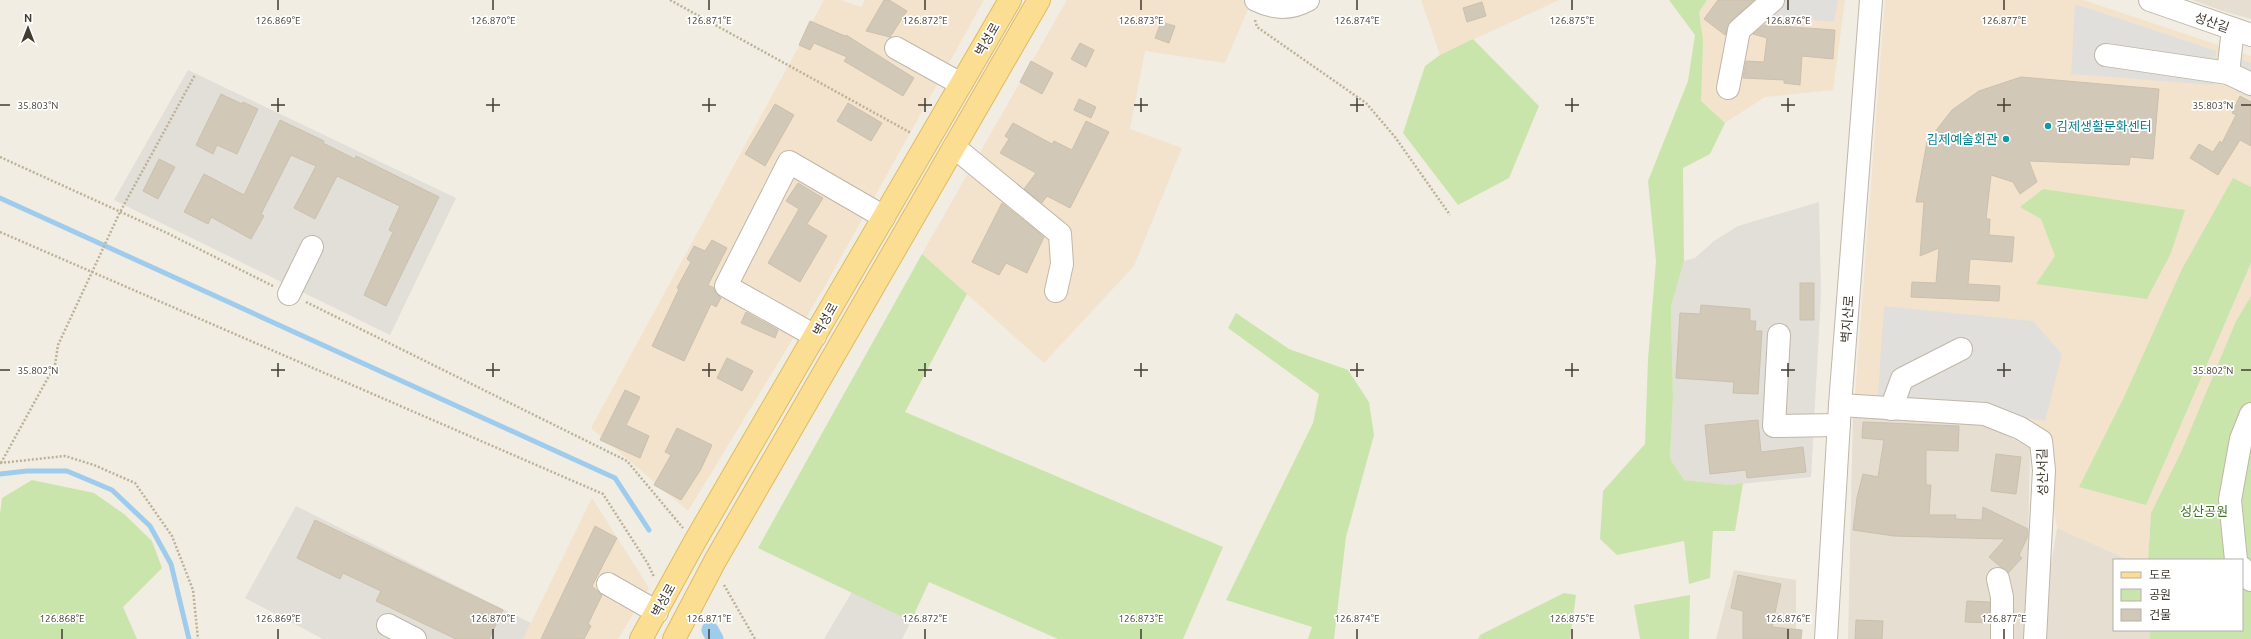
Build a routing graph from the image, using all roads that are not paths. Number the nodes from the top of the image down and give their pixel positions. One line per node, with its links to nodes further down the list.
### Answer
1 (1010, 0): 12 (main road, 벽성로)
2 (1039, 0): 15 (main road, 벽성로)
3 (1308, 0): 7 (street)
4 (1773, 0): 14 (street)
5 (1871, 0): 25 (street, 벽지산로)
6 (2150, 0): 8 (street, 성산길)
7 (1254, 7)
8 (2242, 32): 11 (street)
9 (896, 48): 12 (street)
10 (2106, 55): 11 (street)
11 (2228, 73): 13 (street)
12 (961, 84): 16 (main road, 벽성로)
13 (2251, 84)
14 (1728, 88)
15 (954, 147): 18 (street); 35 (main road, 벽성로)
16 (884, 217): 21 (main road, 벽성로); 21 (street)
17 (312, 247): 19 (street)
18 (1056, 291)
19 (289, 294)
20 (1778, 335): 25 (street, 성산서길)
21 (815, 336): 31 (main road, 벽성로)
22 (1961, 349): 23 (street)
23 (1890, 409): 25 (street, 성산서길); 38 (street, 성산서길)
24 (2251, 414): 26 (street)
25 (1840, 415): 36 (street, 벽지산로)
26 (2236, 559)
27 (2243, 569): 29 (street)
28 (1998, 579): 37 (street)
29 (2251, 580)
30 (608, 584): 31 (street)
31 (660, 606): 34 (main road, 벽성로)
32 (388, 626): 33 (street)
33 (416, 639)
34 (641, 639)
35 (674, 639)
36 (1826, 639)
37 (2002, 639)
38 (2035, 639)

